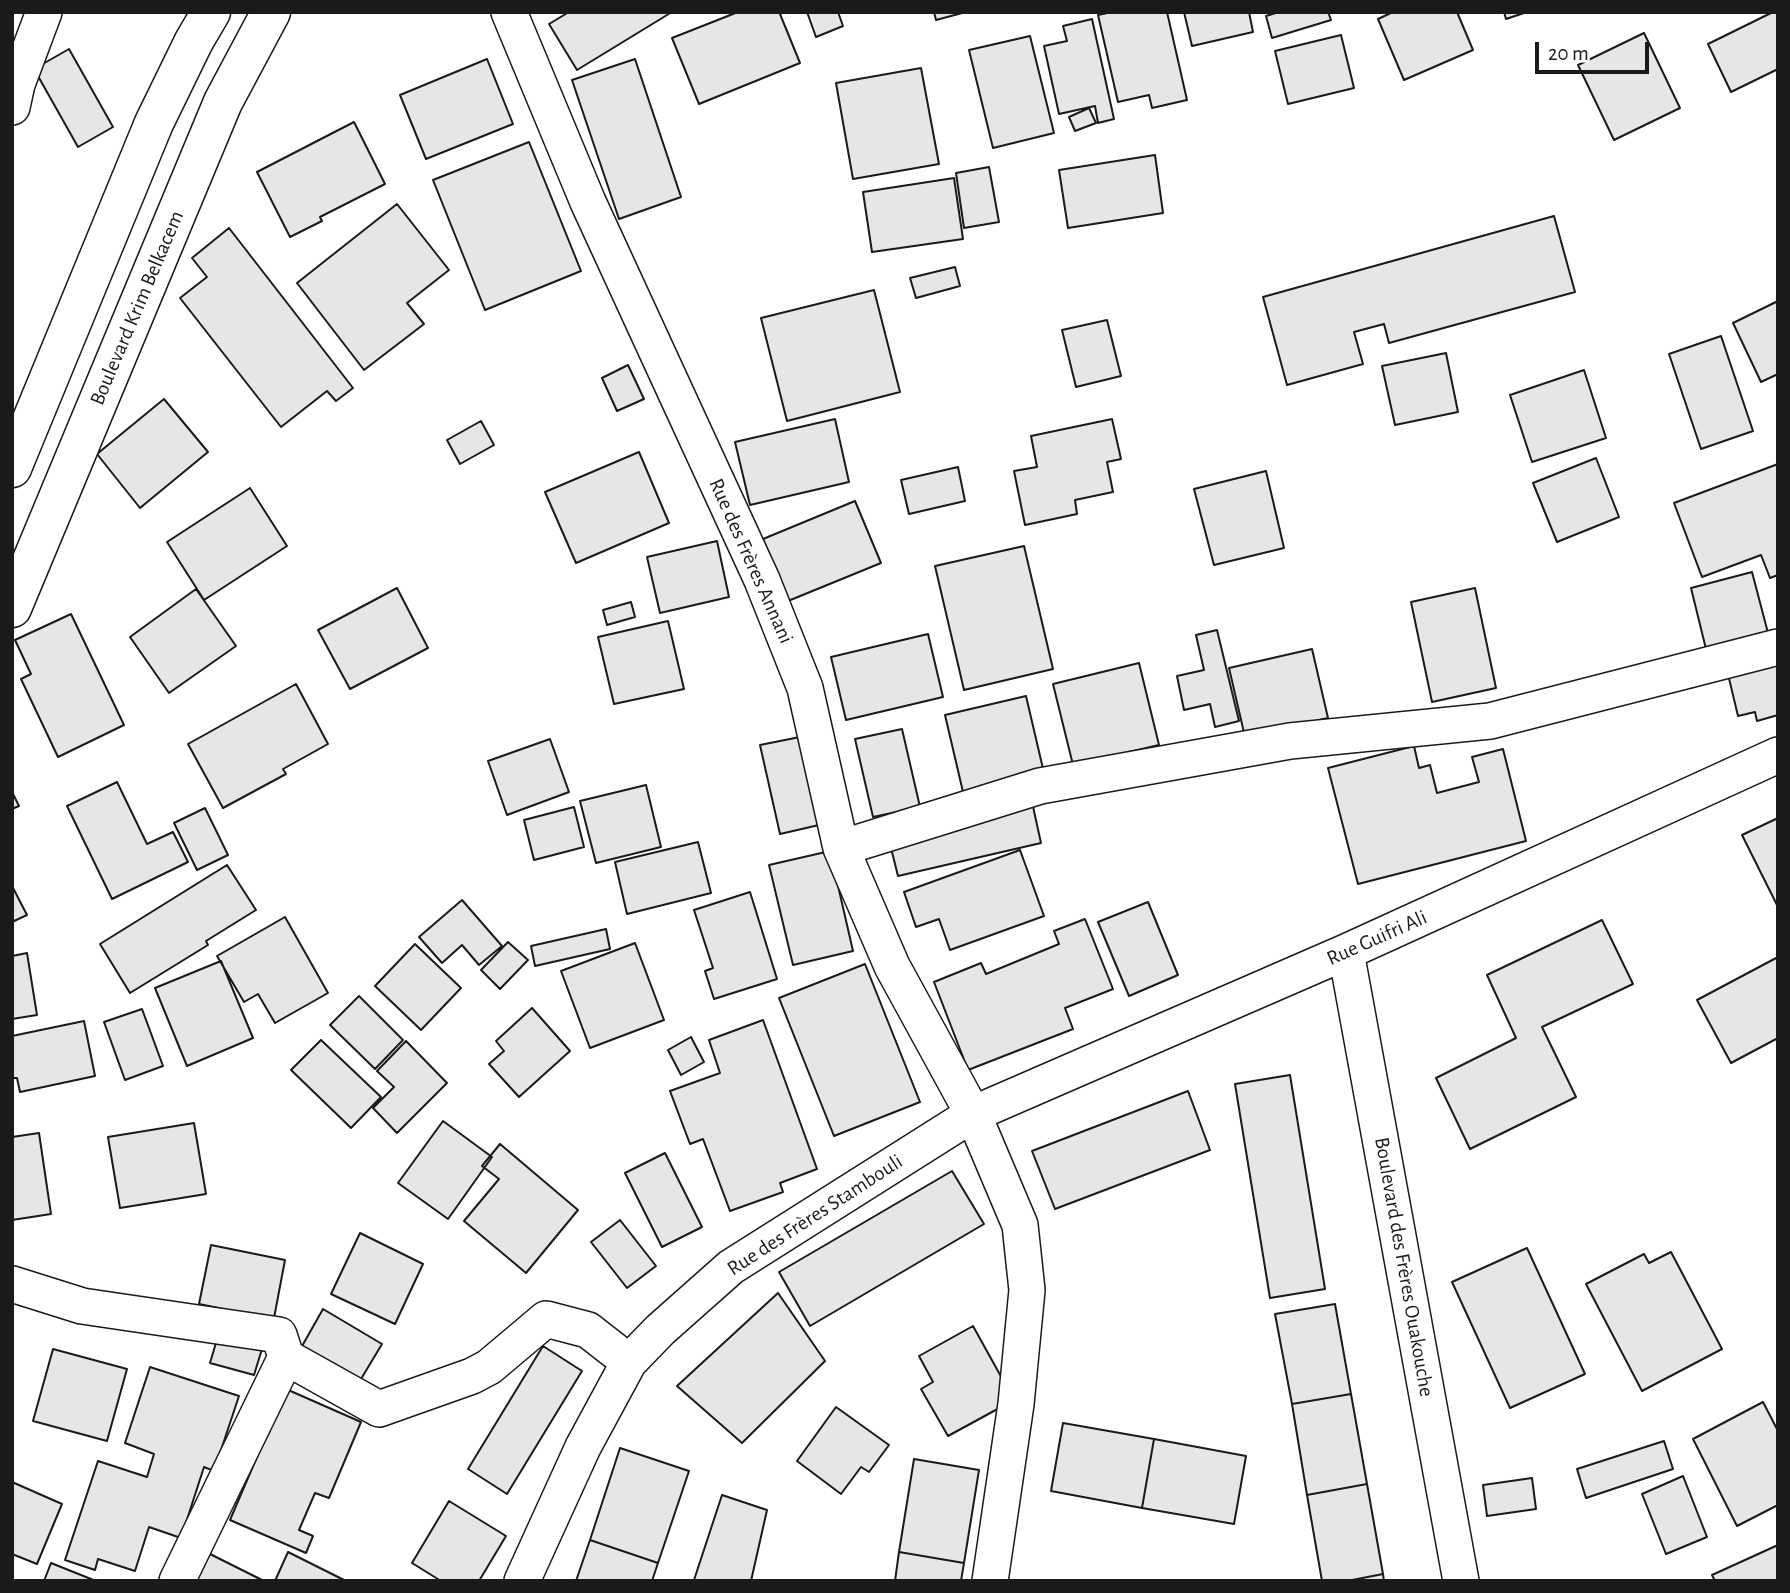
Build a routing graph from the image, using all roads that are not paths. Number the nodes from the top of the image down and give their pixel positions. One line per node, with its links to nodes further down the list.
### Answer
1 (44, 12): 5 (street)
2 (211, 12): 6 (main road)
3 (271, 12): 7 (main road, Boulevard Krim Belkacem)
4 (509, 12): 10 (street, Rue des Frères Annani)
5 (12, 107)
6 (12, 468)
7 (12, 608)
8 (1778, 647): 10 (street)
9 (1778, 755): 11 (street, Rue Guifri Ali)
10 (841, 848): 12 (street, Rue des Frères Annani)
11 (1346, 952): 12 (street, Rue Guifri Ali); 19 (street, Boulevard des Frères Ouakouche)
12 (973, 1114): 15 (street, Rue des Frères Stambouli); 18 (street, Rue des Frères Annani)
13 (12, 1284): 14 (street)
14 (286, 1357): 15 (street); 16 (street)
15 (629, 1362): 17 (street, Rue des Frères Stambouli)
16 (177, 1581)
17 (522, 1581)
18 (990, 1581)
19 (1461, 1581)

